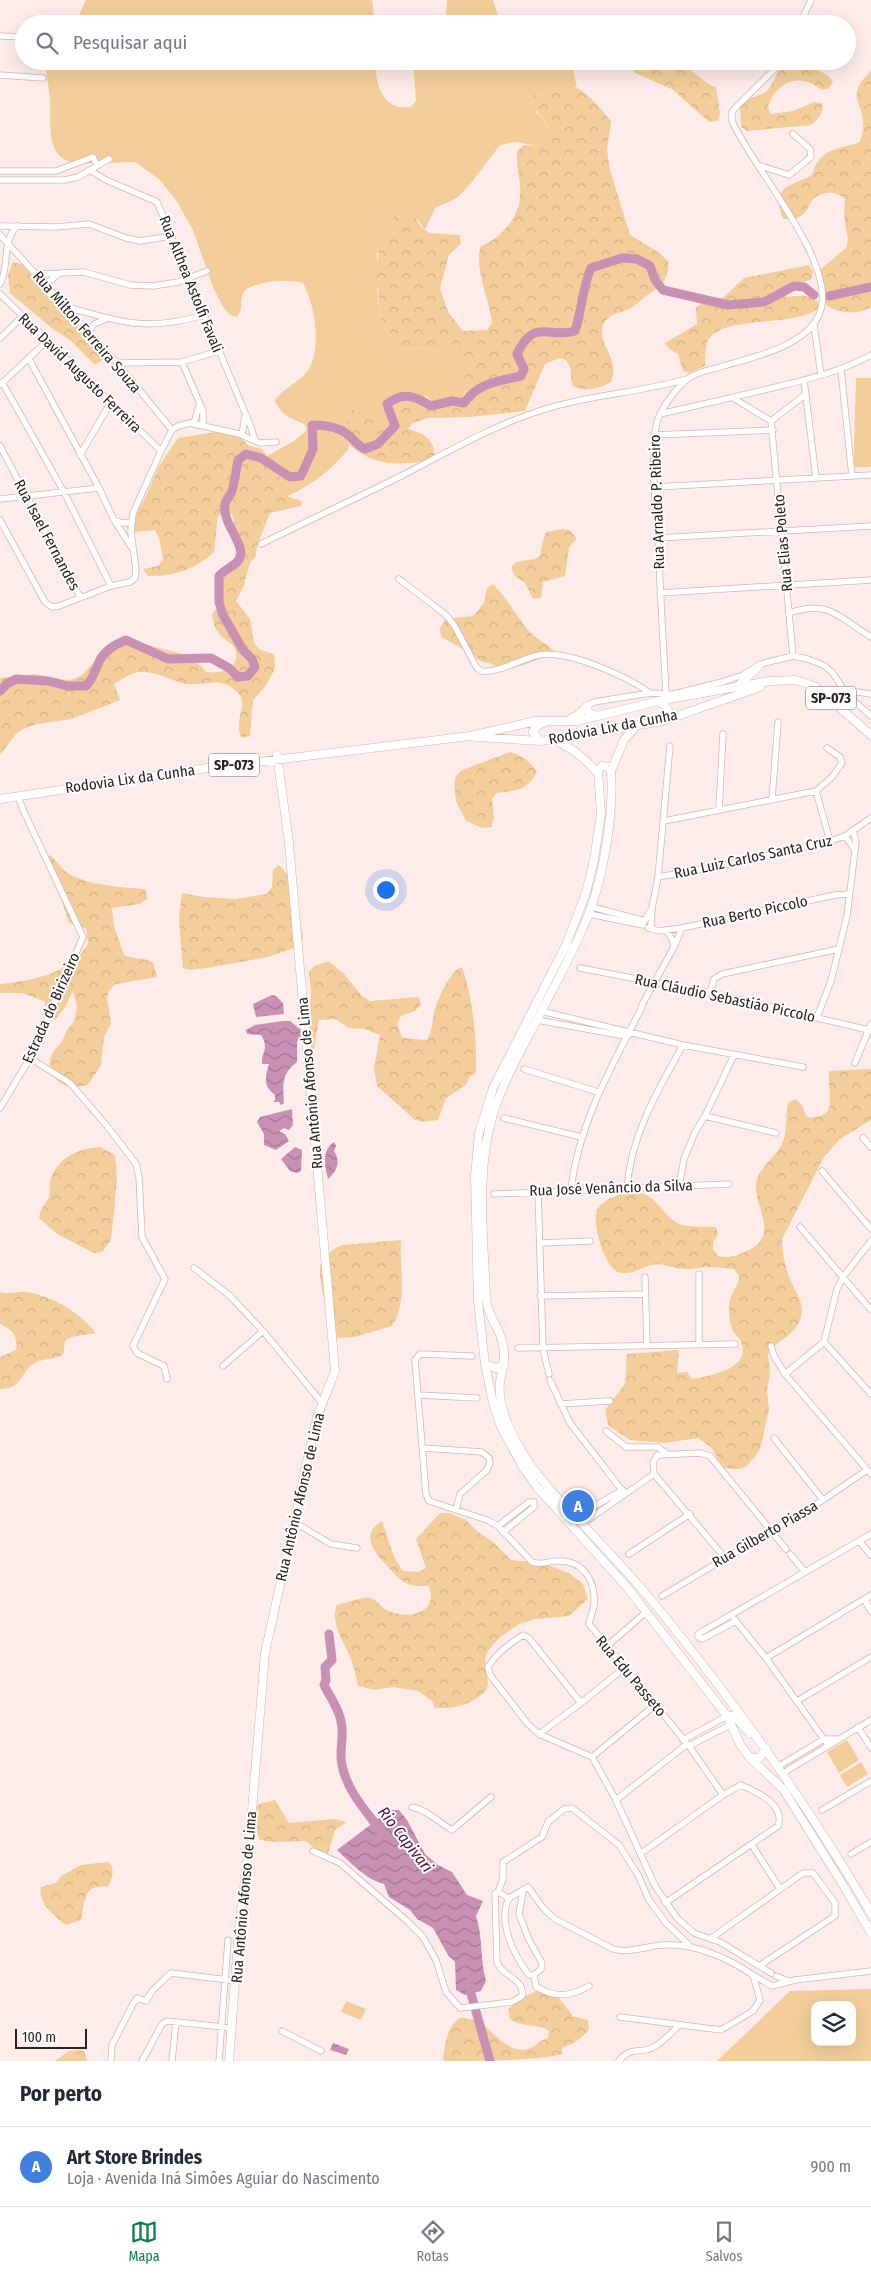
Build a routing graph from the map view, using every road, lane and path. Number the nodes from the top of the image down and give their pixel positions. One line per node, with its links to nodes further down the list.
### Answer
1 (811, 0): 2 (street)
2 (804, 15)
3 (0, 36): 4 (street)
4 (15, 37)
5 (775, 70): 11 (street)
6 (0, 75): 7 (street)
7 (43, 78)
8 (792, 134): 11 (street)
9 (109, 159): 10 (street)
10 (97, 165): 12 (street); 13 (street)
11 (758, 165): 33 (street)
12 (90, 170): 14 (street); 18 (street, Rua Althea Astolfi Favali)
13 (0, 171)
14 (0, 180)
15 (3, 226): 16 (street); 17 (street)
16 (17, 226): 18 (street); 19 (street)
17 (1, 236): 19 (street, Rua Milton Ferreira Souza)
18 (172, 236): 23 (street, Rua Althea Astolfi Favali)
19 (7, 243): 22 (street, Rua Milton Ferreira Souza); 24 (street)
20 (207, 270): 23 (street)
21 (60, 273): 22 (street); 23 (street); 25 (street)
22 (37, 274): 25 (street, Rua Milton Ferreira Souza)
23 (190, 278): 29 (street, Rua Althea Astolfi Favali)
24 (0, 284)
25 (46, 284): 27 (street, Rua Milton Ferreira Souza)
26 (0, 294): 30 (street, Rua David Augusto Ferreira)
27 (66, 306): 28 (street); 32 (street, Rua Milton Ferreira Souza)
28 (88, 313): 31 (street); 32 (street)
29 (204, 315): 31 (street); 37 (street, Rua Althea Astolfi Favali)
30 (22, 317): 35 (street); 36 (street, Rua David Augusto Ferreira)
31 (106, 319): 34 (street)
32 (80, 321): 34 (street, Rua Milton Ferreira Souza)
33 (814, 325): 43 (street); 44 (street, Rua Arnaldo P. Ribeiro)
34 (89, 332): 41 (street, Rua Milton Ferreira Souza)
35 (0, 338)
36 (47, 341): 39 (street); 49 (street, Rua David Augusto Ferreira)
37 (219, 352): 40 (street); 52 (street, Rua Althea Astolfi Favali)
38 (871, 355): 42 (street)
39 (29, 360): 46 (street); 64 (street)
40 (182, 362): 41 (street); 50 (street)
41 (117, 363): 56 (street, Rua Milton Ferreira Souza)
42 (841, 370): 43 (street); 66 (street)
43 (821, 375): 45 (street)
44 (689, 378): 51 (street, Rua Arnaldo P. Ribeiro); 80 (street)
45 (804, 380): 47 (street); 48 (street)
46 (1, 384): 71 (street)
47 (806, 394): 53 (street); 67 (street)
48 (733, 398): 51 (street); 53 (street)
49 (111, 402): 63 (street, Rua David Augusto Ferreira); 64 (street)
50 (199, 406): 54 (street); 55 (street)
51 (660, 414): 59 (street, Rua Arnaldo P. Ribeiro)
52 (246, 416): 58 (street); 60 (street, Rua Althea Astolfi Favali)
53 (771, 421): 57 (street, Rua Elias Poleto)
54 (194, 423): 55 (street); 56 (street)
55 (203, 425): 58 (street)
56 (172, 430): 63 (street)
57 (773, 430): 59 (street); 68 (street, Rua Elias Poleto)
58 (242, 435): 60 (street)
59 (654, 435): 69 (street, Rua Arnaldo P. Ribeiro)
60 (255, 441): 61 (street)
61 (276, 442)
62 (0, 446): 72 (street, Rua Isael Fernandes)
63 (160, 451): 76 (street)
64 (80, 455): 70 (street)
65 (871, 475): 66 (street)
66 (852, 476): 67 (street)
67 (816, 478): 68 (street)
68 (777, 480): 69 (street); 78 (street, Rua Elias Poleto)
69 (655, 487): 79 (street, Rua Arnaldo P. Ribeiro)
70 (99, 488): 71 (street); 75 (street)
71 (64, 492): 72 (street); 85 (street)
72 (27, 496): 73 (street); 87 (street, Rua Isael Fernandes)
73 (0, 499)
74 (0, 520): 87 (street)
75 (114, 520): 76 (street); 81 (street)
76 (131, 522): 81 (street)
77 (871, 526): 78 (street)
78 (782, 532): 79 (street); 84 (street, Rua Elias Poleto)
79 (658, 538): 86 (street, Rua Arnaldo P. Ribeiro)
80 (260, 544)
81 (133, 549): 85 (street)
82 (399, 579): 96 (street)
83 (871, 580): 84 (street)
84 (787, 584): 86 (street); 88 (street, Rua Elias Poleto)
85 (112, 586): 87 (street)
86 (660, 593): 95 (street, Rua Arnaldo P. Ribeiro)
87 (80, 597)
88 (789, 613): 89 (street); 90 (street, Rua Elias Poleto)
89 (871, 637)
90 (793, 656): 91 (street); 94 (street)
91 (758, 666): 93 (main road); 95 (street)
92 (781, 680): 93 (main road, Rodovia Lix da Cunha / SP-073); 97 (main road, Rodovia Lix da Cunha / SP-073); 105 (main road, Rodovia Lix da Cunha / SP-073)
93 (737, 688): 99 (main road, Rodovia Lix da Cunha / SP-073)
94 (844, 690): 97 (street); 98 (street); 102 (street)
95 (666, 692): 96 (street)
96 (650, 693): 100 (street)
97 (824, 693): 109 (main road, Rodovia Lix da Cunha / SP-073)
98 (871, 694)
99 (658, 702): 101 (main road, Rodovia Lix da Cunha / SP-073); 105 (main road)
100 (587, 706): 101 (main road); 104 (main road)
101 (598, 716): 104 (main road, Rodovia Lix da Cunha / SP-073)
102 (871, 716)
103 (549, 720): 104 (main road, Rodovia Lix da Cunha / SP-073); 110 (main road, Rodovia Lix da Cunha / SP-073); 112 (main road)
104 (568, 720)
105 (663, 720): 107 (main road, Rodovia Lix da Cunha / SP-073)
106 (778, 722): 124 (street)
107 (637, 724): 111 (main road, Rodovia Lix da Cunha / SP-073); 118 (main road)
108 (723, 734): 125 (street)
109 (871, 735)
110 (470, 736): 112 (main road, Rodovia Lix da Cunha / SP-073); 116 (main road, Rodovia Lix da Cunha / SP-073)
111 (553, 739): 112 (main road, Rodovia Lix da Cunha / SP-073); 120 (main road)
112 (540, 741)
113 (670, 746): 127 (street)
114 (827, 748): 121 (street)
115 (278, 758): 116 (main road, Rodovia Lix da Cunha); 117 (main road, Rodovia Lix da Cunha); 119 (main road, Rua Antônio Afonso de Lima)
116 (291, 758): 119 (main road)
117 (262, 762): 119 (main road); 122 (main road, Rodovia Lix da Cunha / SP-073)
118 (612, 771): 120 (main road); 134 (main road)
119 (279, 773): 203 (main road, Rua Antônio Afonso de Lima)
120 (598, 774): 185 (main road)
121 (816, 791): 124 (street); 130 (street)
122 (18, 796): 123 (main road, Rodovia Lix da Cunha / SP-073); 152 (street, Estrada do Birizeiro)
123 (0, 799)
124 (772, 799): 125 (street)
125 (719, 810): 127 (street)
126 (871, 818): 128 (street, Rua Luiz Carlos Santa Cruz)
127 (664, 821): 132 (street)
128 (853, 830): 129 (street, Rua Luiz Carlos Santa Cruz); 131 (street)
129 (845, 836): 130 (street, Rua Luiz Carlos Santa Cruz); 131 (street)
130 (830, 841): 132 (street, Rua Luiz Carlos Santa Cruz)
131 (855, 850): 133 (street)
132 (658, 877): 135 (street)
133 (849, 894): 136 (street, Rua Berto Piccolo); 139 (street)
134 (590, 911): 135 (street); 145 (main road)
135 (647, 923): 137 (street)
136 (682, 928): 137 (street, Rua Berto Piccolo); 138 (street)
137 (664, 930): 138 (street)
138 (674, 947): 143 (street)
139 (839, 949): 140 (street); 141 (street)
140 (822, 952): 141 (street); 144 (street)
141 (836, 959): 146 (street)
142 (580, 968): 143 (street, Rua Cláudio Sebastiáo Piccolo)
143 (655, 982): 144 (street, Rua Cláudio Sebastiáo Piccolo); 149 (street)
144 (710, 993): 146 (street, Rua Cláudio Sebastiáo Piccolo)
145 (541, 1011): 147 (main road); 149 (street)
146 (817, 1017): 148 (street, Rua Cláudio Sebastiáo Piccolo)
147 (537, 1020): 149 (street); 183 (main road)
148 (870, 1027): 153 (street)
149 (628, 1033): 150 (street); 156 (street)
150 (684, 1045): 151 (street); 167 (street)
151 (734, 1055): 154 (street); 158 (street)
152 (30, 1058): 157 (street, Estrada do Birizeiro); 198 (street)
153 (855, 1063)
154 (803, 1067)
155 (524, 1069): 156 (street)
156 (598, 1092): 161 (street)
157 (0, 1108)
158 (706, 1116): 160 (street); 166 (street)
159 (504, 1118): 161 (street)
160 (776, 1132)
161 (581, 1138): 168 (street)
162 (863, 1138): 163 (street)
163 (871, 1147)
164 (822, 1171): 172 (street)
165 (729, 1184): 166 (street, Rua José Venâncio da Silva)
166 (679, 1186): 167 (street, Rua José Venâncio da Silva)
167 (627, 1188): 168 (street, Rua José Venâncio da Silva)
168 (571, 1189): 169 (street, Rua José Venâncio da Silva)
169 (538, 1191): 170 (street, Rua José Venâncio da Silva); 175 (street)
170 (494, 1194)
171 (800, 1227): 179 (street)
172 (871, 1230)
173 (590, 1241): 175 (street)
174 (871, 1241): 179 (street)
175 (541, 1243): 181 (street)
176 (194, 1268): 184 (street)
177 (699, 1274): 188 (street)
178 (645, 1277): 180 (street)
179 (843, 1277): 182 (street); 186 (street)
180 (645, 1294): 181 (street); 189 (street)
181 (540, 1296): 192 (street)
182 (871, 1310)
183 (498, 1330): 185 (main road); 195 (main road)
184 (263, 1331): 196 (street); 203 (street)
185 (481, 1333): 194 (main road)
186 (824, 1342): 197 (street); 199 (street)
187 (735, 1344): 188 (street)
188 (699, 1345): 189 (street)
189 (647, 1346): 192 (street)
190 (772, 1346): 197 (street)
191 (518, 1348): 192 (street)
192 (542, 1349): 204 (street)
193 (472, 1356): 200 (street)
194 (485, 1364): 195 (main road); 232 (main road)
195 (504, 1365): 215 (main road)
196 (223, 1366)
197 (785, 1374): 209 (street)
198 (168, 1379)
199 (871, 1394)
200 (418, 1395): 201 (street); 207 (street)
201 (477, 1398)
202 (610, 1401): 204 (street)
203 (323, 1404): 216 (main road, Rua Antônio Afonso de Lima)
204 (560, 1404): 211 (street)
205 (606, 1431): 208 (street)
206 (774, 1438): 212 (street)
207 (423, 1448): 213 (street); 213 (street)
208 (667, 1454): 210 (street); 219 (street)
209 (869, 1472): 212 (street, Rua Gilberto Piassa)
210 (654, 1474): 211 (street); 214 (street)
211 (623, 1492): 215 (street); 217 (street)
212 (824, 1500): 219 (street, Rua Gilberto Piassa)
213 (456, 1510): 218 (street)
214 (690, 1514): 224 (street); 226 (street)
215 (575, 1517): 217 (main road)
216 (294, 1522): 223 (street); 284 (main road, Rua Antônio Afonso de Lima)
217 (582, 1524): 247 (main road)
218 (498, 1526): 220 (street); 220 (street)
219 (771, 1530): 226 (street, Rua Gilberto Piassa); 227 (street)
220 (503, 1532): 235 (street, Rua Edu Passeto)
221 (871, 1534): 222 (street)
222 (859, 1541): 225 (street); 227 (street)
223 (357, 1548)
224 (629, 1554)
225 (871, 1555)
226 (725, 1558): 229 (street, Rua Gilberto Piassa)
227 (805, 1572): 233 (street)
228 (871, 1595): 230 (street)
229 (662, 1596)
230 (864, 1599): 231 (street); 237 (street)
231 (871, 1610)
232 (646, 1612): 235 (street); 242 (main road)
233 (731, 1615): 234 (street); 234 (street)
234 (736, 1621): 237 (street)
235 (606, 1647): 238 (street, Rua Edu Passeto)
236 (871, 1657): 239 (street)
237 (766, 1658): 239 (street)
238 (624, 1668): 240 (street); 241 (street, Rua Edu Passeto)
239 (797, 1701): 248 (street)
240 (581, 1703): 246 (street); 246 (street)
241 (655, 1705): 250 (street, Rua Edu Passeto); 255 (street)
242 (727, 1716): 244 (main road); 247 (main road); 250 (street)
243 (871, 1720): 245 (street)
244 (730, 1725): 250 (street); 251 (main road)
245 (858, 1727): 249 (street); 253 (street)
246 (539, 1734): 255 (street)
247 (753, 1735): 251 (main road); 254 (main road)
248 (824, 1739): 249 (street); 252 (street); 257 (street)
249 (836, 1739): 252 (street)
250 (686, 1743): 259 (street, Rua Edu Passeto); 261 (street)
251 (740, 1744): 256 (main road)
252 (828, 1745): 257 (street)
253 (871, 1748)
254 (766, 1749): 256 (main road); 257 (main road)
255 (592, 1757): 261 (street)
256 (750, 1758): 275 (main road)
257 (781, 1769): 274 (main road)
258 (871, 1781): 263 (street)
259 (723, 1795): 265 (street); 267 (street)
260 (492, 1797): 262 (street)
261 (616, 1800): 267 (street)
262 (412, 1807)
263 (822, 1810)
264 (871, 1842): 268 (street)
265 (752, 1845): 269 (street); 273 (street)
266 (313, 1851): 271 (street)
267 (640, 1854): 273 (street)
268 (851, 1854)
269 (780, 1889): 276 (street); 279 (street)
270 (523, 1891): 272 (street); 278 (street); 281 (street)
271 (498, 1892): 272 (street); 278 (street)
272 (509, 1898): 281 (street)
273 (665, 1903): 276 (street)
274 (870, 1909)
275 (871, 1933)
276 (710, 1939): 279 (street)
277 (228, 1940): 283 (street)
278 (690, 1946): 282 (street)
279 (759, 1966): 285 (street)
280 (869, 1972): 285 (street)
281 (534, 1976): 286 (street)
282 (753, 1976): 285 (street); 289 (street)
283 (225, 1979): 284 (street); 290 (street); 294 (street)
284 (236, 1981): 291 (main road, Rua Antônio Afonso de Lima)
285 (788, 1981)
286 (590, 1986)
287 (620, 2017): 289 (street)
288 (176, 2022): 290 (street); 295 (street); 296 (street)
289 (678, 2026): 299 (street)
290 (222, 2027): 291 (street); 297 (street)
291 (232, 2028): 298 (main road, Rua Antônio Afonso de Lima)
292 (282, 2031): 293 (street)
293 (321, 2051)
294 (111, 2061)
295 (142, 2061)
296 (172, 2061)
297 (219, 2061)
298 (229, 2061)
299 (619, 2061)

